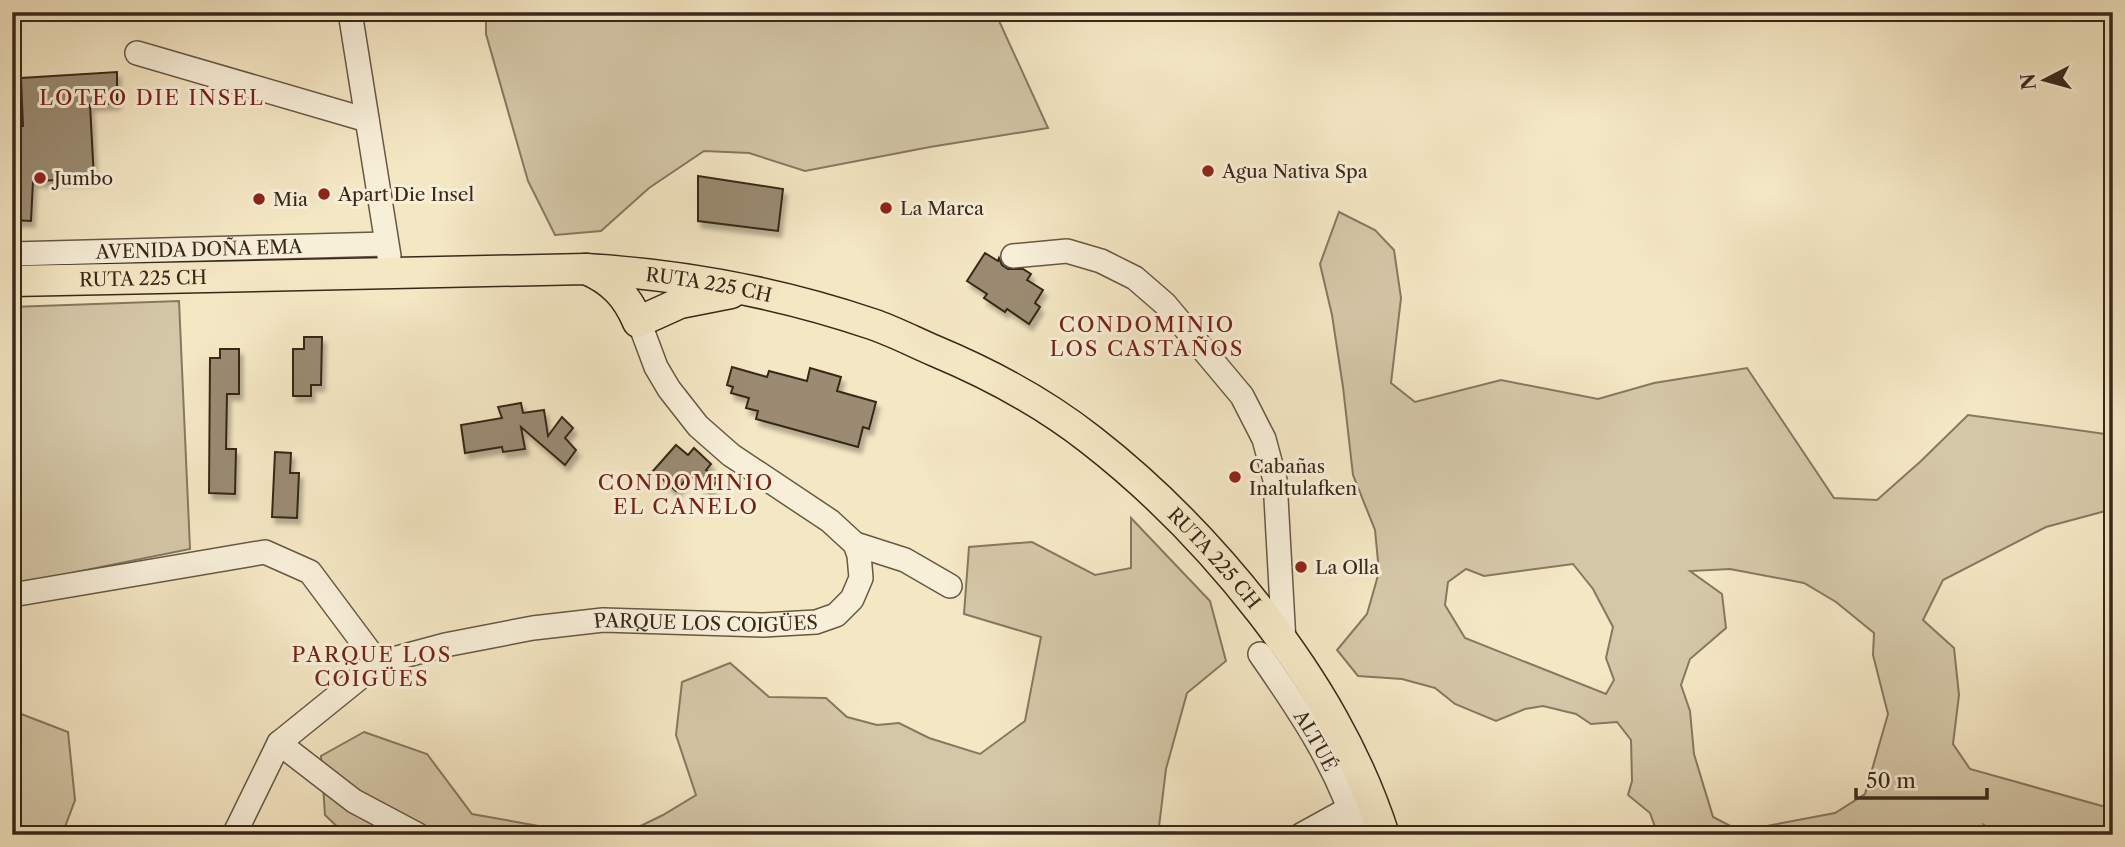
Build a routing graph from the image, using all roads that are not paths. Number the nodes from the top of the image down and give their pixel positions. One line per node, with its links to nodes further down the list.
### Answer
1 (350, 12): 3 (street)
2 (138, 53): 3 (street)
3 (366, 120): 4 (street)
4 (386, 244): 5 (street, AVENIDA DOÑA EMA); 9 (street)
5 (12, 254)
6 (1013, 256): 16 (street)
7 (586, 269): 8 (main road, RUTA 225 CH); 9 (main road, RUTA 225 CH); 12 (main road)
8 (627, 271): 11 (main road, RUTA 225 CH); 12 (street)
9 (393, 273): 10 (main road, RUTA 225 CH)
10 (12, 281)
11 (763, 293): 12 (main road); 16 (main road, RUTA 225 CH)
12 (638, 322): 13 (street)
13 (855, 544): 14 (street); 17 (street, PARQUE LOS COIGÜES)
14 (950, 586)
15 (12, 595): 17 (street)
16 (1272, 648): 19 (main road, RUTA 225 CH)
17 (378, 663): 18 (street, PARQUE LOS COIGÜES)
18 (279, 743): 20 (street, PARQUE LOS COIGÜES); 21 (street)
19 (1360, 799): 22 (street); 23 (street); 24 (main road, RUTA 225 CH)
20 (234, 835)
21 (418, 835)
22 (1301, 835)
23 (1358, 835)
24 (1384, 835)

